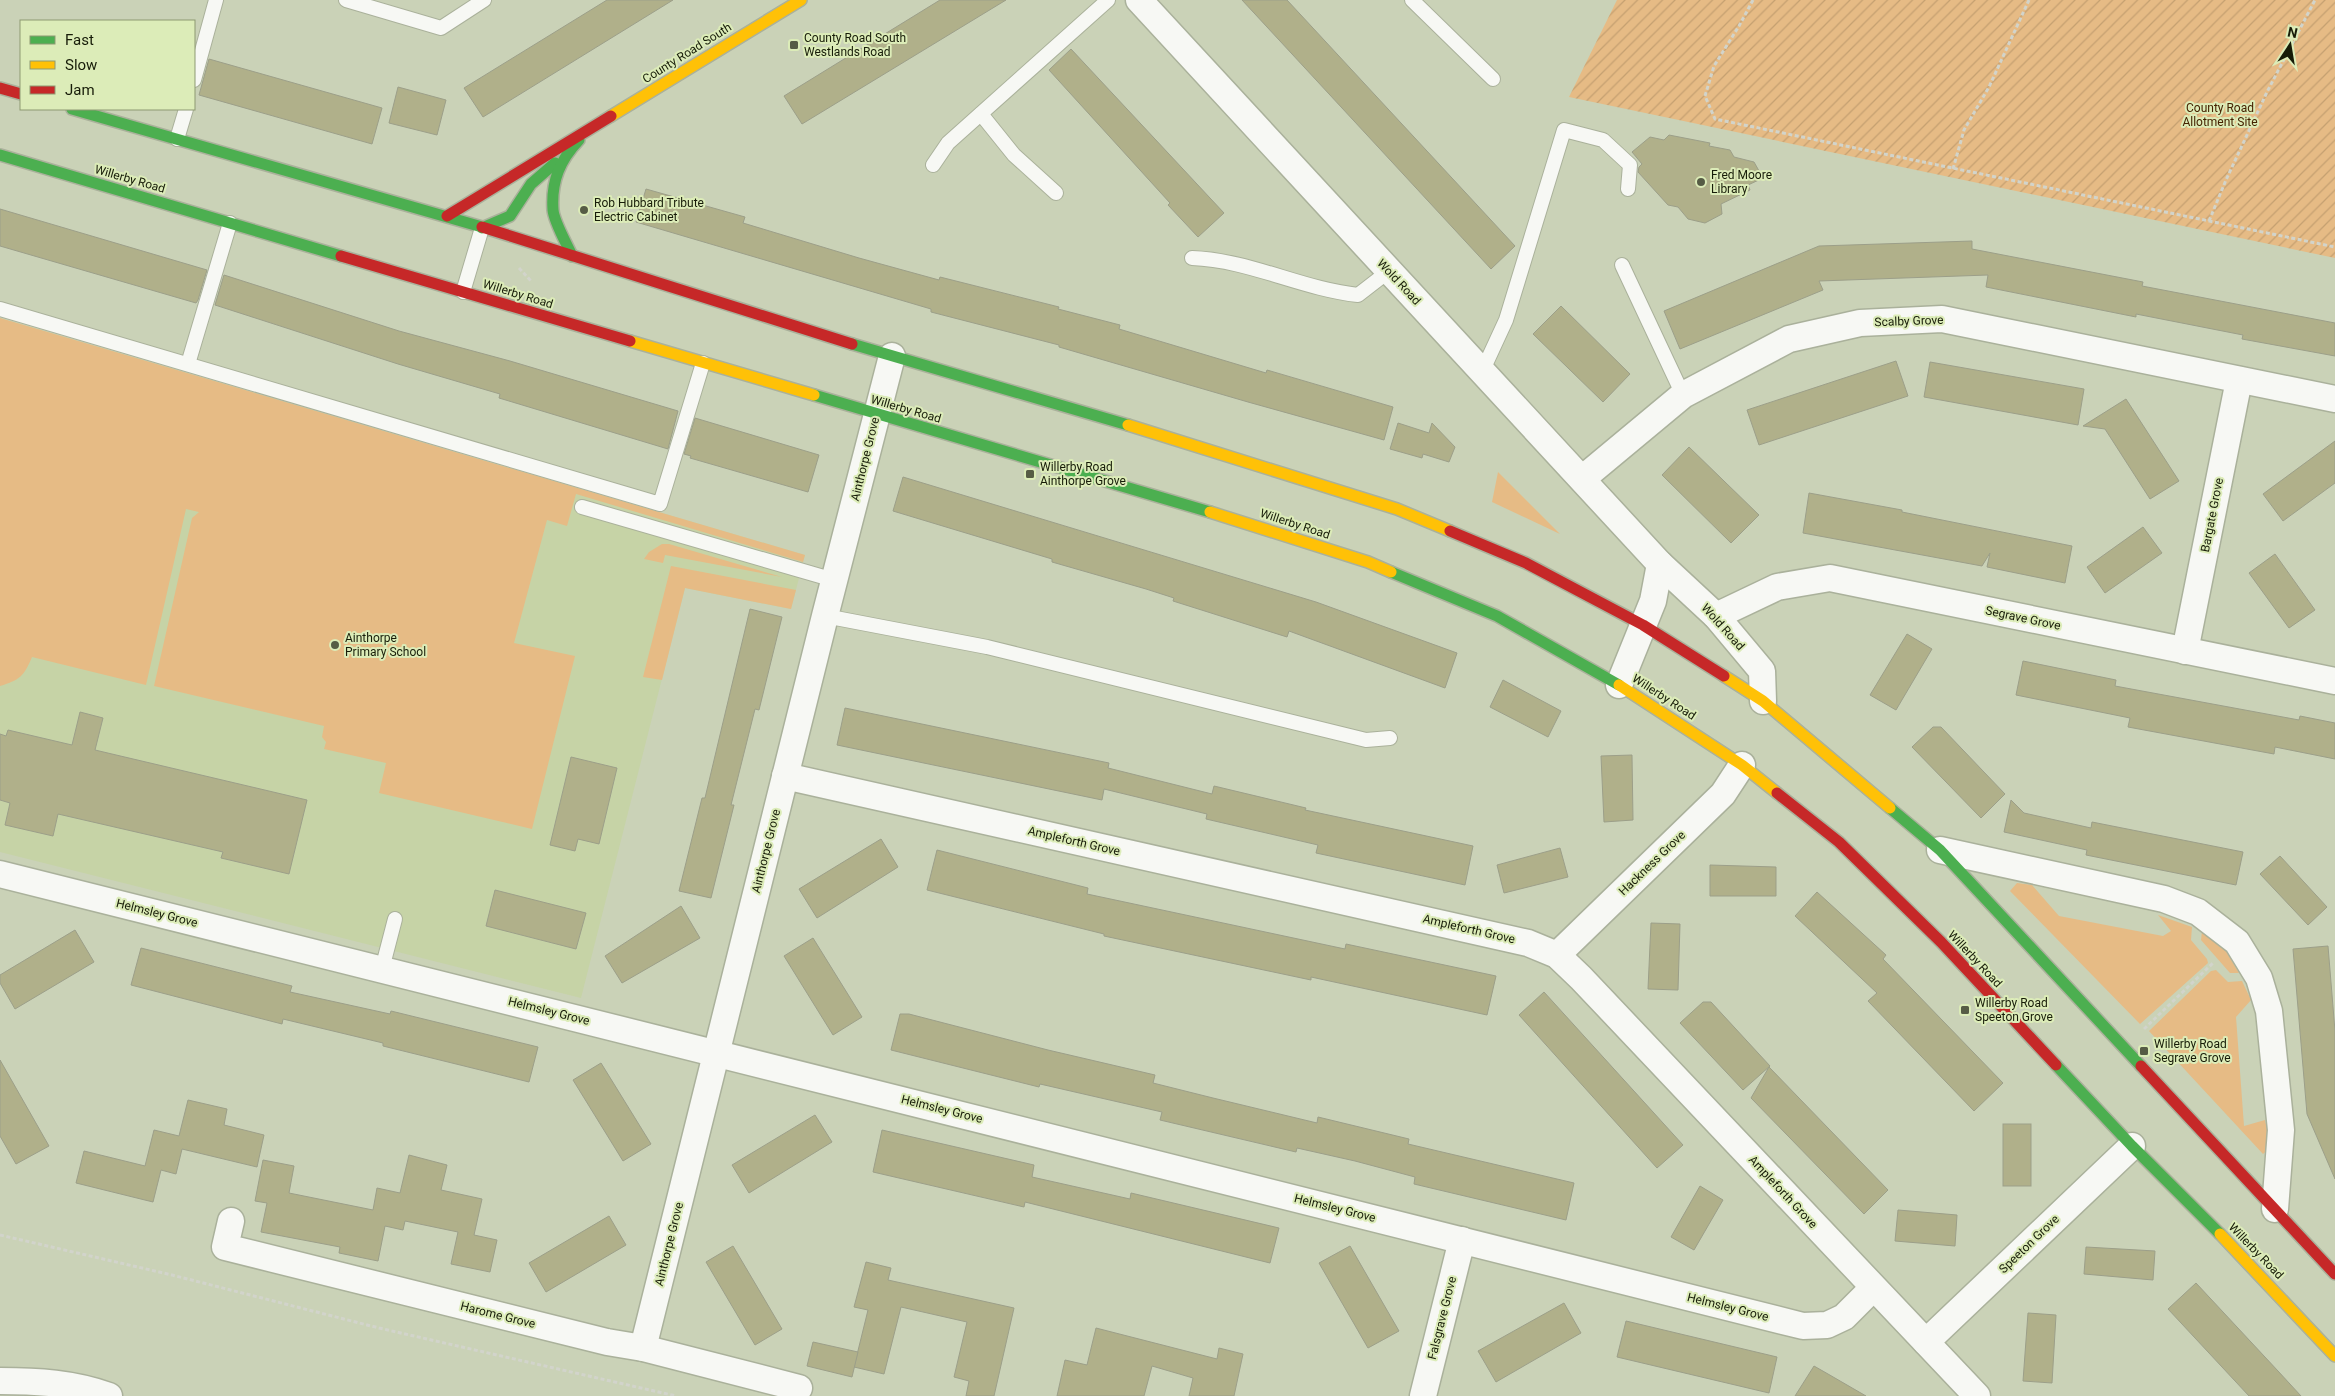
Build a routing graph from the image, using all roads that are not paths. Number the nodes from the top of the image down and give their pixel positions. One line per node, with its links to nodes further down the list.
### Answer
1 (216, 0): 8 (lane)
2 (346, 0): 3 (lane)
3 (484, 0)
4 (800, 0): 15 (street, County Road South)
5 (1108, 0): 14 (lane)
6 (1139, 0): 28 (street, Wold Road)
7 (1412, 0): 9 (lane)
8 (195, 76)
9 (1493, 79)
10 (0, 88): 11 (street)
11 (20, 94)
12 (76, 110): 16 (street)
13 (186, 110): 16 (lane)
14 (981, 114): 19 (lane); 21 (lane)
15 (589, 130): 18 (street, County Road South); 22 (street, County Road South)
16 (177, 139): 22 (street)
17 (0, 155): 23 (street, Willerby Road)
18 (564, 156): 24 (street, County Road South); 25 (street, County Road South)
19 (933, 165)
20 (1628, 189): 34 (lane)
21 (1056, 193)
22 (447, 216): 24 (street)
23 (230, 223): 29 (street, Willerby Road); 33 (lane)
24 (482, 228): 25 (street); 29 (lane)
25 (572, 256): 31 (street)
26 (1192, 258): 28 (lane)
27 (1622, 265): 36 (lane)
28 (1389, 271): 34 (street, Wold Road)
29 (463, 292): 32 (street, Willerby Road)
30 (0, 309): 33 (lane)
31 (892, 356): 38 (street, Ainthorpe Grove); 45 (street)
32 (703, 363): 33 (lane); 38 (street, Willerby Road)
33 (188, 364)
34 (1482, 372): 39 (street, Wold Road)
35 (2239, 380): 36 (street, Scalby Grove); 37 (street, Scalby Grove); 46 (street, Bargate Grove)
36 (1683, 395): 39 (street, Scalby Grove)
37 (2335, 399)
38 (876, 414): 42 (street, Ainthorpe Grove); 48 (street, Willerby Road)
39 (1582, 479): 41 (street, Wold Road)
40 (582, 507): 42 (lane)
41 (1660, 564): 44 (street, Wold Road); 45 (street)
42 (834, 580): 43 (street, Ainthorpe Grove)
43 (825, 616): 50 (lane); 52 (street, Ainthorpe Grove)
44 (1716, 616): 46 (street, Segrave Grove); 49 (street, Wold Road)
45 (1643, 625): 48 (street); 49 (street)
46 (2184, 651): 47 (street, Segrave Grove)
47 (2335, 681)
48 (1620, 685): 51 (street, Willerby Road)
49 (1763, 700): 53 (street)
50 (1390, 738)
51 (1742, 765): 56 (street, Hackness Grove); 59 (street, Willerby Road)
52 (785, 776): 56 (street, Ampleforth Grove); 58 (street, Ainthorpe Grove)
53 (1940, 850): 60 (street); 60 (street)
54 (0, 874): 57 (street, Helmsley Grove)
55 (395, 919): 57 (lane)
56 (1557, 955): 64 (street, Ampleforth Grove)
57 (382, 970): 58 (street, Helmsley Grove)
58 (716, 1052): 62 (street, Helmsley Grove); 66 (street, Ainthorpe Grove)
59 (2132, 1146): 65 (street, Speeton Grove); 67 (street, Willerby Road)
60 (2274, 1210): 63 (street)
61 (231, 1221): 66 (street, Harome Grove)
62 (1462, 1240): 64 (street, Helmsley Grove); 71 (street, Falsgrave Grove)
63 (2335, 1274)
64 (1873, 1288): 65 (street, Ampleforth Grove)
65 (1926, 1342): 72 (street, Ampleforth Grove)
66 (643, 1348): 69 (street, Harome Grove)
67 (2335, 1356)
68 (0, 1381): 70 (street)
69 (799, 1388)
70 (109, 1396)
71 (1423, 1396)
72 (1977, 1396)

